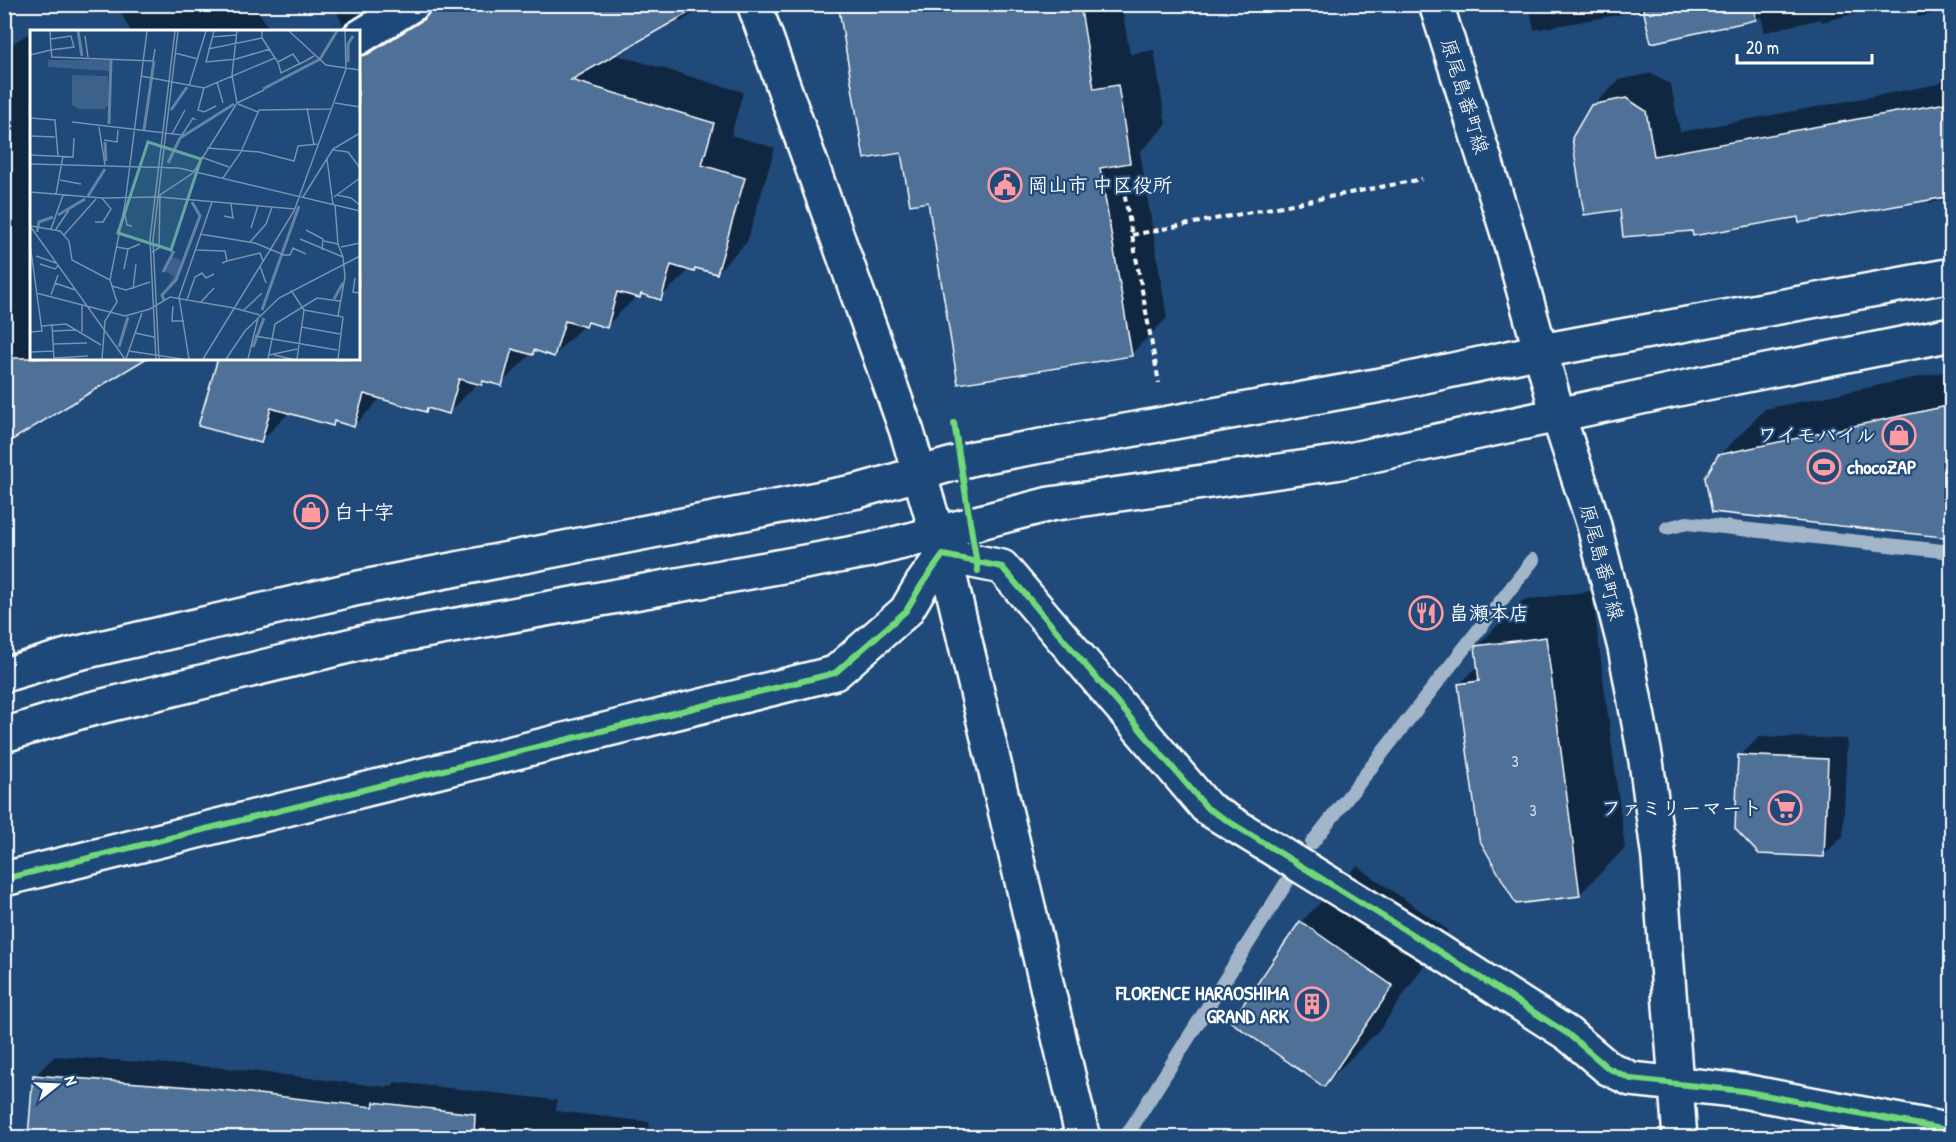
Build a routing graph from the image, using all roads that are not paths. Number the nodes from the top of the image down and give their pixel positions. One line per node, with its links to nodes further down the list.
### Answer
1 (413, 4): 4 (street)
2 (754, 4): 9 (street)
3 (1436, 4): 7 (street, 原尾島番町線)
4 (360, 37)
5 (1952, 275): 7 (street)
6 (1952, 334): 8 (street)
7 (1541, 351): 8 (street, 原尾島番町線); 9 (street)
8 (1558, 415): 10 (street); 14 (street, 原尾島番町線)
9 (919, 474): 10 (street); 11 (street)
10 (940, 544): 12 (street); 13 (street); 14 (street); 16 (street)
11 (4, 675)
12 (4, 735)
13 (4, 879)
14 (1676, 1084): 15 (street); 17 (street, 原尾島番町線)
15 (1952, 1131)
16 (1083, 1137)
17 (1680, 1137)

